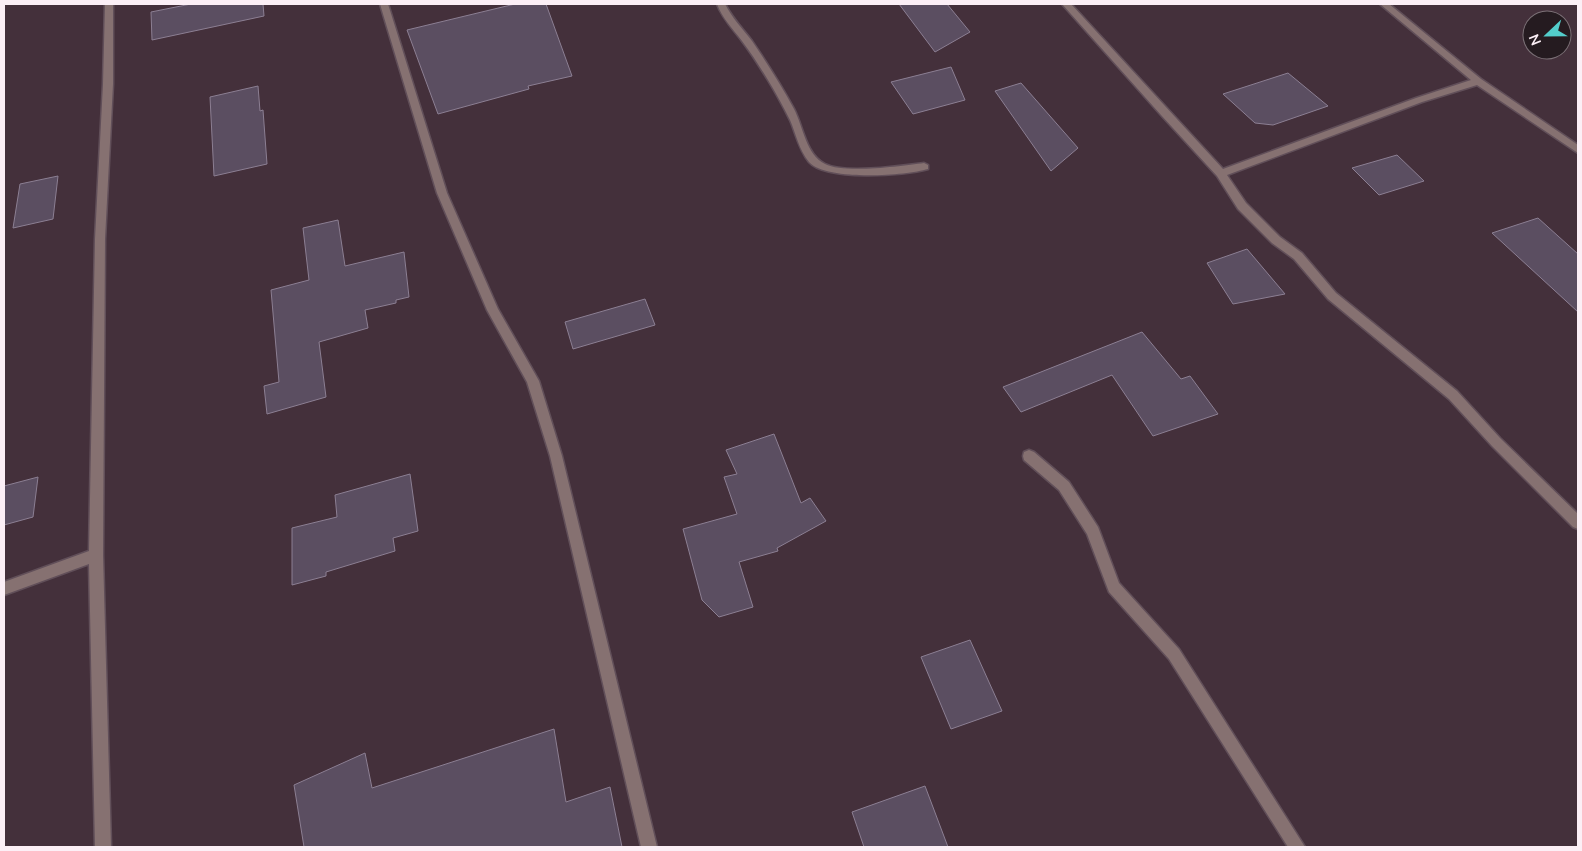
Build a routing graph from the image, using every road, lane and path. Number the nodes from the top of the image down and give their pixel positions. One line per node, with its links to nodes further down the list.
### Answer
1 (109, 4): 12 (street)
2 (384, 4): 15 (street)
3 (721, 4): 8 (street)
4 (1066, 4): 9 (street)
5 (1384, 4): 6 (street)
6 (1478, 82): 7 (street); 9 (street)
7 (1578, 150)
8 (924, 167)
9 (1221, 173): 11 (street)
10 (1030, 456): 16 (street)
11 (1578, 522)
12 (96, 555): 13 (street); 14 (street)
13 (4, 588)
14 (103, 847)
15 (649, 847)
16 (1297, 847)

